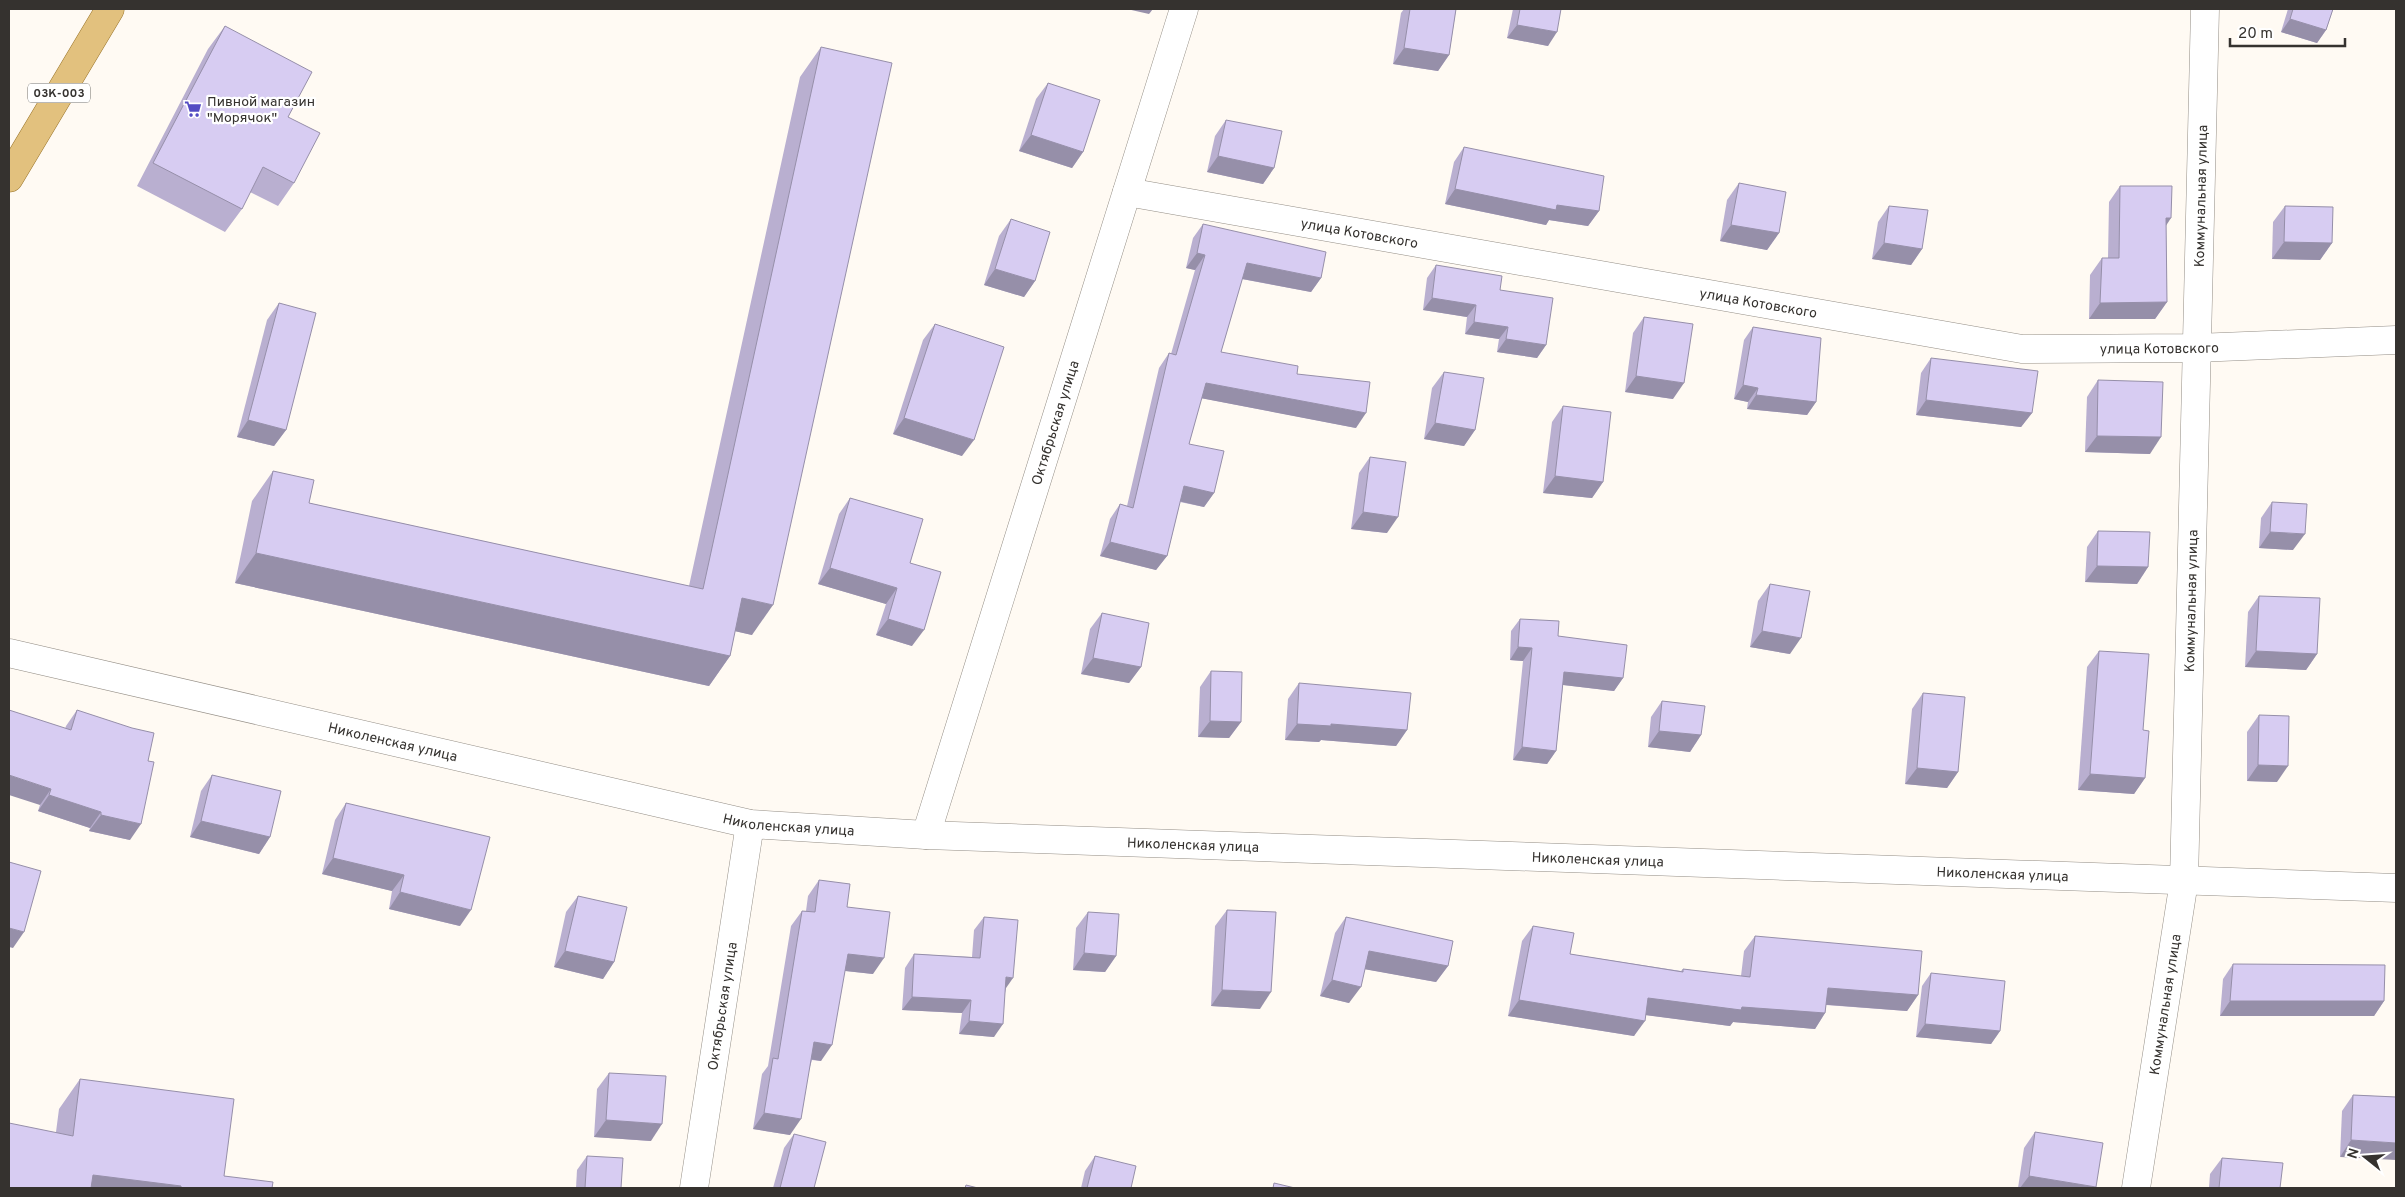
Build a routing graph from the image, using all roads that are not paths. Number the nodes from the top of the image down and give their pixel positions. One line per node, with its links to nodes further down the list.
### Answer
1 (110, 9): 4 (main road, 03К-003)
2 (1184, 9): 5 (street, Октябрьская улица)
3 (2204, 9): 7 (street, Коммунальная улица)
4 (9, 178)
5 (1127, 192): 7 (street, улица Котовского); 10 (street, Октябрьская улица)
6 (2396, 340): 7 (street, улица Котовского)
7 (2196, 348): 11 (street, Коммунальная улица)
8 (9, 653): 9 (street, Николенская улица)
9 (750, 824): 10 (street, Николенская улица); 13 (street, Октябрьская улица)
10 (926, 835): 11 (street, Николенская улица)
11 (2184, 882): 12 (street, Николенская улица); 14 (street, Коммунальная улица)
12 (2396, 888)
13 (694, 1188)
14 (2136, 1188)

